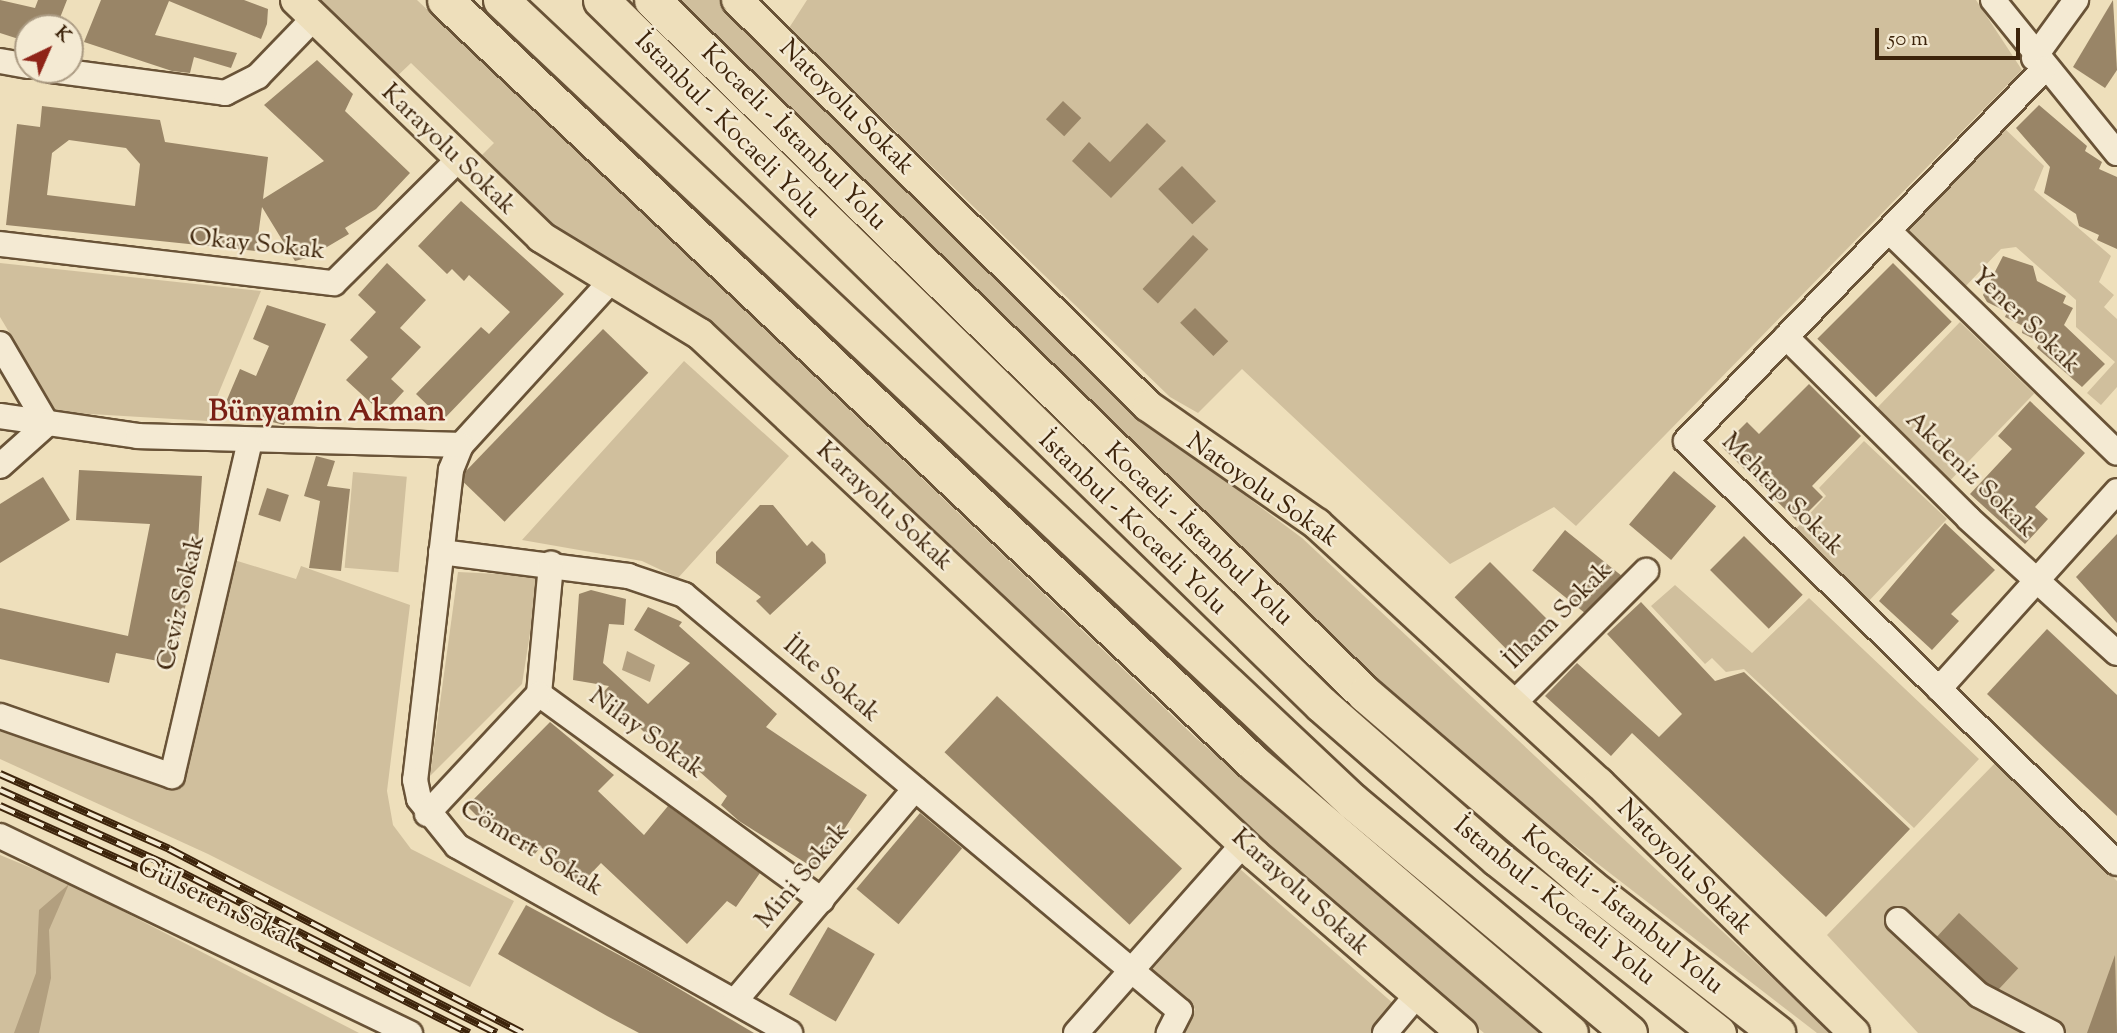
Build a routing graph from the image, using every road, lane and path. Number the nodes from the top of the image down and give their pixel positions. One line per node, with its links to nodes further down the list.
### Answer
1 (445, 0): 51 (highway)
2 (501, 0): 52 (highway)
3 (601, 0): 44 (highway, İstanbul - Kocaeli Yolu)
4 (652, 0): 53 (highway, Kocaeli - İstanbul Yolu)
5 (737, 0): 32 (main road, Natoyolu Sokak)
6 (1993, 0): 9 (street)
7 (2076, 0): 9 (street, Mehtap Sokak)
8 (305, 9): 10 (street); 12 (main road, Karayolu Sokak)
9 (2039, 64): 11 (street); 13 (street, Mehtap Sokak)
10 (84, 74)
11 (2117, 153)
12 (457, 161): 14 (street, Okay Sokak); 15 (main road, Karayolu Sokak)
13 (1891, 233): 16 (street, Mehtap Sokak); 22 (street, Yener Sokak)
14 (0, 244)
15 (610, 282): 21 (street); 37 (main road, Karayolu Sokak)
16 (1786, 337): 28 (street, Akdeniz Sokak); 30 (street, Mehtap Sokak)
17 (0, 344): 19 (street)
18 (0, 416): 19 (street)
19 (47, 424): 20 (street); 23 (street)
20 (250, 442): 21 (street); 33 (street, Ceviz Sokak)
21 (461, 445): 25 (street, Cömert Sokak)
22 (2117, 453)
23 (0, 466)
24 (2117, 491): 28 (street)
25 (441, 552): 26 (street, İlke Sokak); 35 (street, Cömert Sokak)
26 (551, 564): 31 (street); 34 (street, İlke Sokak)
27 (1646, 571): 32 (street, İlham Sokak)
28 (2034, 576): 29 (street, Akdeniz Sokak); 30 (street)
29 (2117, 653)
30 (1939, 689): 38 (street, Mehtap Sokak)
31 (539, 694): 35 (street); 39 (street, Nilay Sokak)
32 (1514, 703): 54 (main road, Natoyolu Sokak)
33 (0, 716)
34 (915, 789): 39 (street, Mini Sokak); 41 (street, İlke Sokak)
35 (426, 814): 43 (street, Cömert Sokak)
36 (0, 836): 45 (street, Gülseren Sokak)
37 (1243, 844): 41 (street); 42 (main road, Karayolu Sokak)
38 (2117, 863)
39 (822, 900): 43 (street, Mini Sokak)
40 (1898, 920): 55 (street)
41 (1131, 968): 47 (street); 48 (street, İlke Sokak)
42 (1416, 996): 49 (street); 50 (main road, Karayolu Sokak)
43 (735, 1000): 46 (street, Cömert Sokak)
44 (1706, 1023)
45 (410, 1033)
46 (790, 1033)
47 (1076, 1033)
48 (1169, 1033)
49 (1385, 1033)
50 (1462, 1033)
51 (1570, 1033)
52 (1629, 1033)
53 (1777, 1033)
54 (1854, 1033)
55 (2052, 1033)

